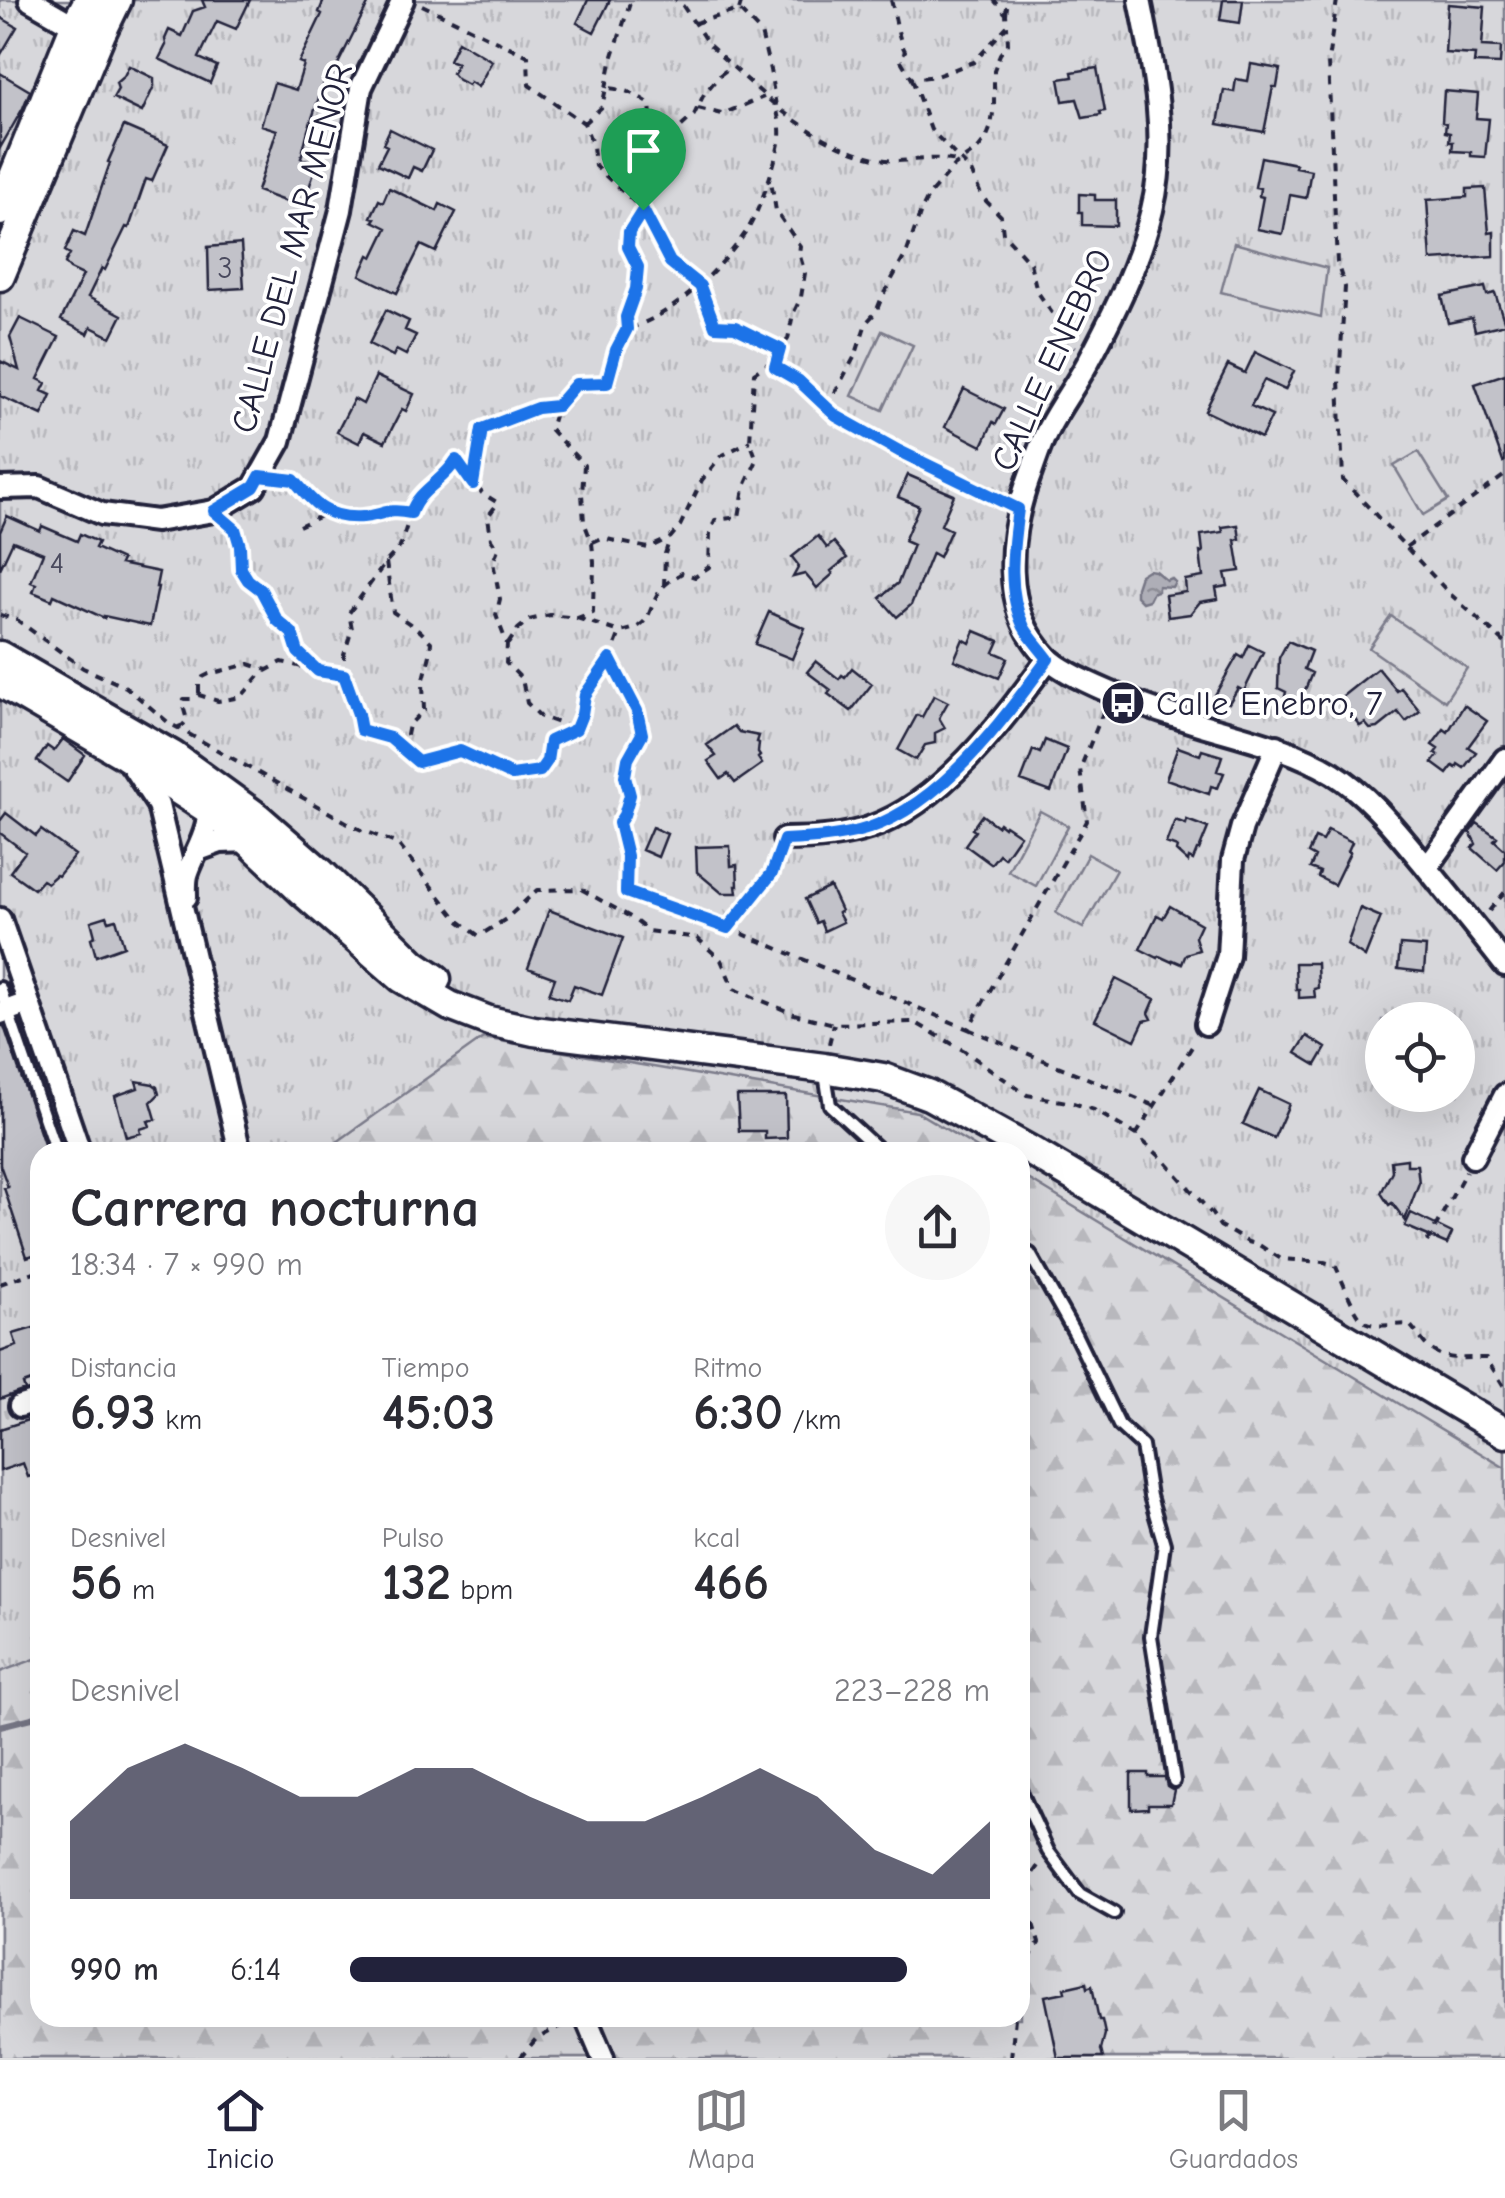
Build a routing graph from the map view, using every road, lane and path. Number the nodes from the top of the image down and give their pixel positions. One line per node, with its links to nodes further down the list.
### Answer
1 (30, 0): 17 (street)
2 (88, 0): 17 (main road)
3 (117, 0): 31 (main road)
4 (403, 0): 40 (street, CALLE DEL MAR MENOR)
5 (412, 0): 25 (path)
6 (632, 0): 21 (path)
7 (676, 0): 16 (path)
8 (742, 0): 14 (path)
9 (891, 0): 20 (path)
10 (994, 0): 15 (path)
11 (1008, 0): 15 (path)
12 (1140, 0): 35 (street, CALLE ENEBRO)
13 (1337, 0): 50 (path)
14 (739, 10): 16 (path); 23 (path)
15 (1006, 14): 18 (path)
16 (694, 23): 19 (path)
17 (75, 26): 30 (main road)
18 (1007, 26): 20 (path); 27 (path)
19 (732, 66): 22 (path); 24 (path)
20 (912, 79): 27 (path)
21 (606, 88): 25 (path); 26 (path)
22 (766, 96): 23 (path); 24 (path)
23 (776, 106): 27 (path); 28 (path)
24 (698, 108): 26 (path)
25 (584, 122): 29 (path)
26 (654, 153): 29 (path)
27 (961, 161): 35 (path); 37 (path)
28 (770, 174): 32 (path); 34 (path)
29 (643, 210): 32 (path); 33 (path)
30 (0, 211)
31 (0, 276)
32 (700, 286): 33 (path); 34 (path)
33 (627, 329): 36 (path)
34 (780, 349): 37 (path); 38 (path)
35 (1086, 364): 43 (street, CALLE ENEBRO)
36 (557, 406): 41 (path); 49 (path)
37 (827, 408): 43 (path)
38 (750, 441): 48 (path); 52 (path)
39 (1505, 474): 50 (path)
40 (260, 476): 44 (street, CALLE DEL MAR MENOR); 45 (path)
41 (473, 484): 46 (path); 56 (path)
42 (0, 488): 44 (street, CALLE DEL MAR MENOR)
43 (1018, 509): 61 (street, CALLE ENEBRO)
44 (214, 511): 63 (path)
45 (329, 512): 46 (path); 47 (path)
46 (411, 513): 51 (path)
47 (299, 526)
48 (670, 538): 49 (path); 52 (path)
49 (592, 543): 54 (path)
50 (1406, 547): 57 (path)
51 (386, 562): 64 (path); 74 (path)
52 (664, 586): 55 (path)
53 (0, 615): 70 (path)
54 (578, 618): 55 (path); 56 (path)
55 (620, 632): 60 (path)
56 (508, 644): 71 (path)
57 (1505, 644)
58 (0, 646): 68 (main road)
59 (0, 656): 68 (main road)
60 (610, 659): 71 (path); 86 (path)
61 (1048, 659): 66 (street, CALLE ENEBRO); 79 (street)
62 (267, 670): 63 (path); 67 (path); 67 (path)
63 (318, 671): 64 (path)
64 (344, 675): 74 (path)
65 (0, 682): 75 (main road)
66 (1111, 692): 73 (street, CALLE ENEBRO); 92 (path)
67 (199, 695): 69 (path)
68 (72, 696): 78 (street); 93 (main road)
69 (187, 720): 70 (path); 72 (path)
70 (177, 728): 72 (path)
71 (576, 729): 74 (path)
72 (187, 733): 97 (path)
73 (1278, 746): 81 (street, CALLE ENEBRO); 91 (street)
74 (404, 751)
75 (125, 755): 77 (street); 78 (main road)
76 (1505, 759): 81 (street)
77 (158, 804): 78 (street); 84 (street)
78 (203, 830): 80 (main road); 80 (street); 84 (street)
79 (784, 840): 86 (path)
80 (249, 841): 93 (main road)
81 (1427, 868): 85 (street, CALLE ENEBRO)
82 (1505, 892): 85 (path)
83 (0, 919): 89 (street)
84 (185, 919): 100 (street)
85 (1476, 927): 87 (street, CALLE ENEBRO)
86 (728, 928): 92 (path)
87 (1505, 964)
88 (0, 988): 90 (lane)
89 (28, 1003): 90 (street); 99 (street)
90 (4, 1012): 98 (lane)
91 (1206, 1024): 96 (path)
92 (968, 1029): 96 (path)
93 (534, 1031): 94 (main road)
94 (824, 1068): 101 (lane); 102 (main road)
95 (1505, 1095): 104 (street)
96 (1154, 1106): 97 (path)
97 (1136, 1135): 109 (path)
98 (52, 1142)
99 (77, 1142)
100 (238, 1142)
101 (870, 1142)
102 (1015, 1142)
103 (1030, 1151): 110 (main road)
104 (1474, 1158): 105 (path)
105 (1427, 1242)
106 (1030, 1254): 111 (lane)
107 (30, 1274): 108 (path)
108 (0, 1284)
109 (1505, 1388)
110 (1505, 1432)
111 (1174, 1781)
112 (1030, 1812): 113 (lane)
113 (1048, 1851): 114 (path); 116 (lane)
114 (1030, 1877)
115 (1030, 1912): 117 (path)
116 (1114, 1913)
117 (1030, 1958)
118 (559, 2027): 121 (path)
119 (590, 2027): 122 (street)
120 (1014, 2027): 123 (path)
121 (520, 2058)
122 (603, 2058)
123 (1011, 2058)

